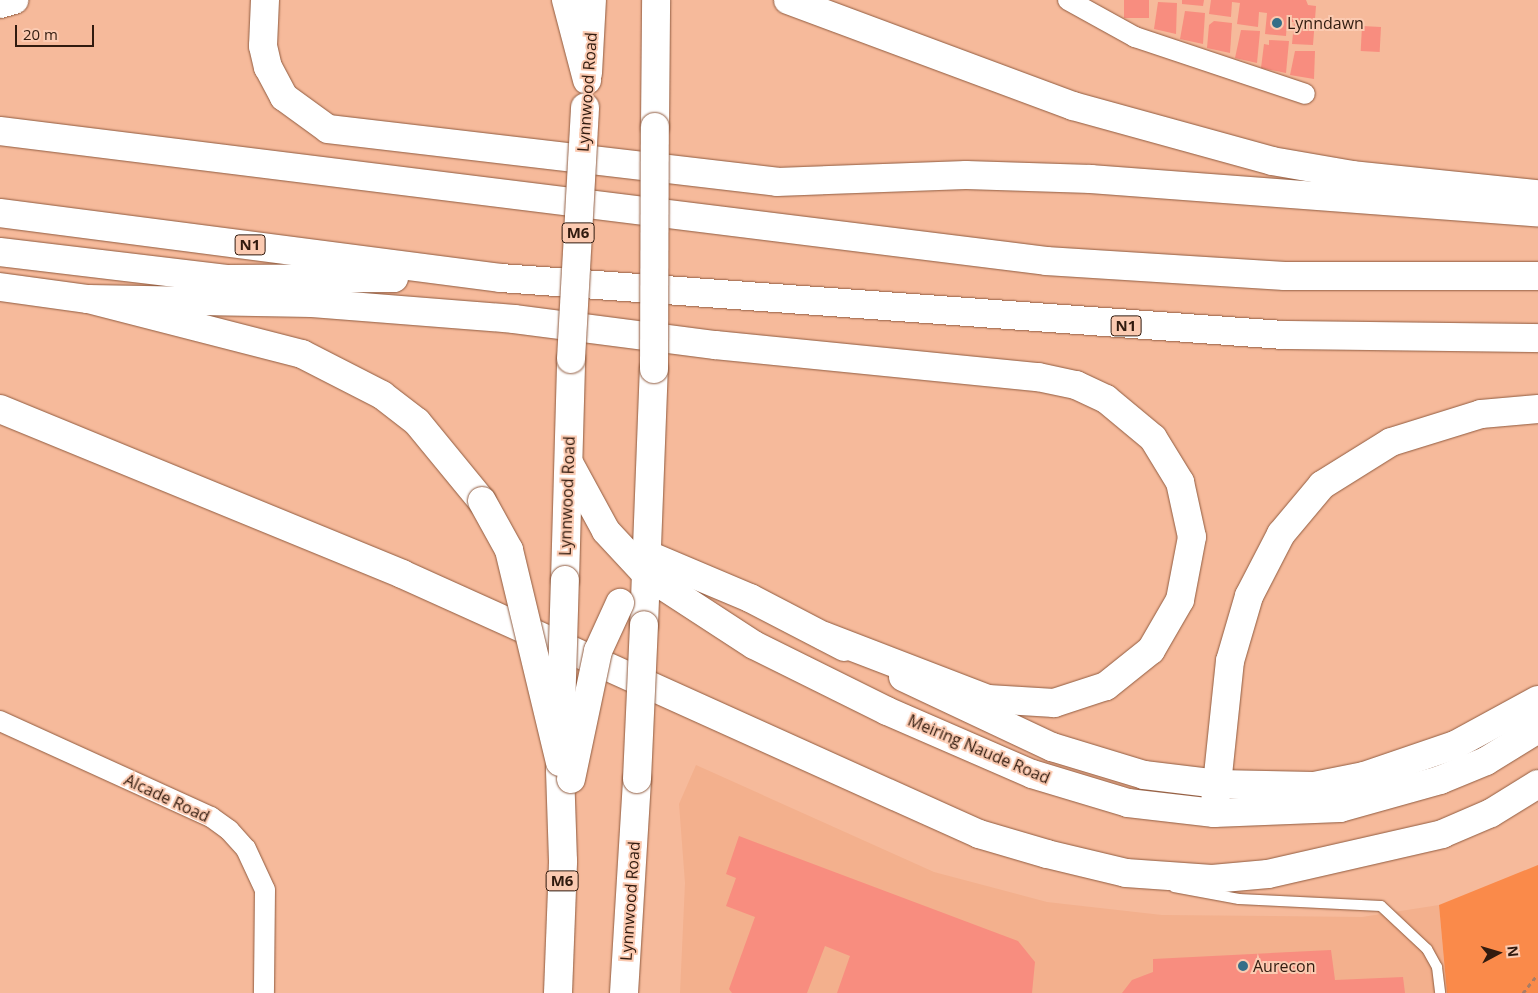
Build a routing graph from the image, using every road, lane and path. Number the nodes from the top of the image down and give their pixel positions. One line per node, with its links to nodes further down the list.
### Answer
1 (14, 0): 8 (main road)
2 (265, 0): 16 (main road)
3 (566, 0): 9 (main road)
4 (592, 0): 9 (main road, Lynnwood Road / M6)
5 (656, 0): 26 (main road, Lynnwood Road, bridge)
6 (788, 0): 14 (main road)
7 (1068, 0): 10 (street)
8 (0, 4)
9 (587, 80): 25 (main road, Lynnwood Road / M6, bridge)
10 (1305, 94)
11 (0, 119): 13 (main road)
12 (0, 131): 13 (main road)
13 (144, 148): 18 (main road)
14 (1538, 194)
15 (0, 213): 19 (main road, N1)
16 (1538, 213)
17 (0, 252): 19 (main road)
18 (1538, 276)
19 (501, 278): 22 (main road, N1)
20 (0, 287): 21 (main road)
21 (88, 299): 27 (main road); 31 (main road, bridge)
22 (1538, 338)
23 (0, 409): 36 (main road)
24 (1538, 409): 32 (main road)
25 (568, 462): 26 (main road); 31 (main road, Lynnwood Road / M6, bridge)
26 (644, 566): 27 (main road, Meiring Naude Road); 31 (main road, bridge); 34 (main road, Lynnwood Road, bridge); 35 (main road, Meiring Naude Road)
27 (824, 636): 32 (main road, Meiring Naude Road)
28 (1538, 700): 32 (main road, Meiring Naude Road)
29 (0, 721): 38 (street, Alcade Road)
30 (1538, 729): 35 (main road, Meiring Naude Road)
31 (564, 770): 39 (main road, Lynnwood Road / M6)
32 (1218, 784): 35 (main road)
33 (1538, 784): 36 (main road)
34 (636, 808): 40 (main road, Lynnwood Road); 41 (lane)
35 (1214, 813)
36 (1126, 873): 42 (lane)
37 (1538, 974): 43 (path)
38 (264, 993)
39 (558, 993)
40 (624, 993)
41 (635, 993)
42 (1440, 993)
43 (1523, 993)

